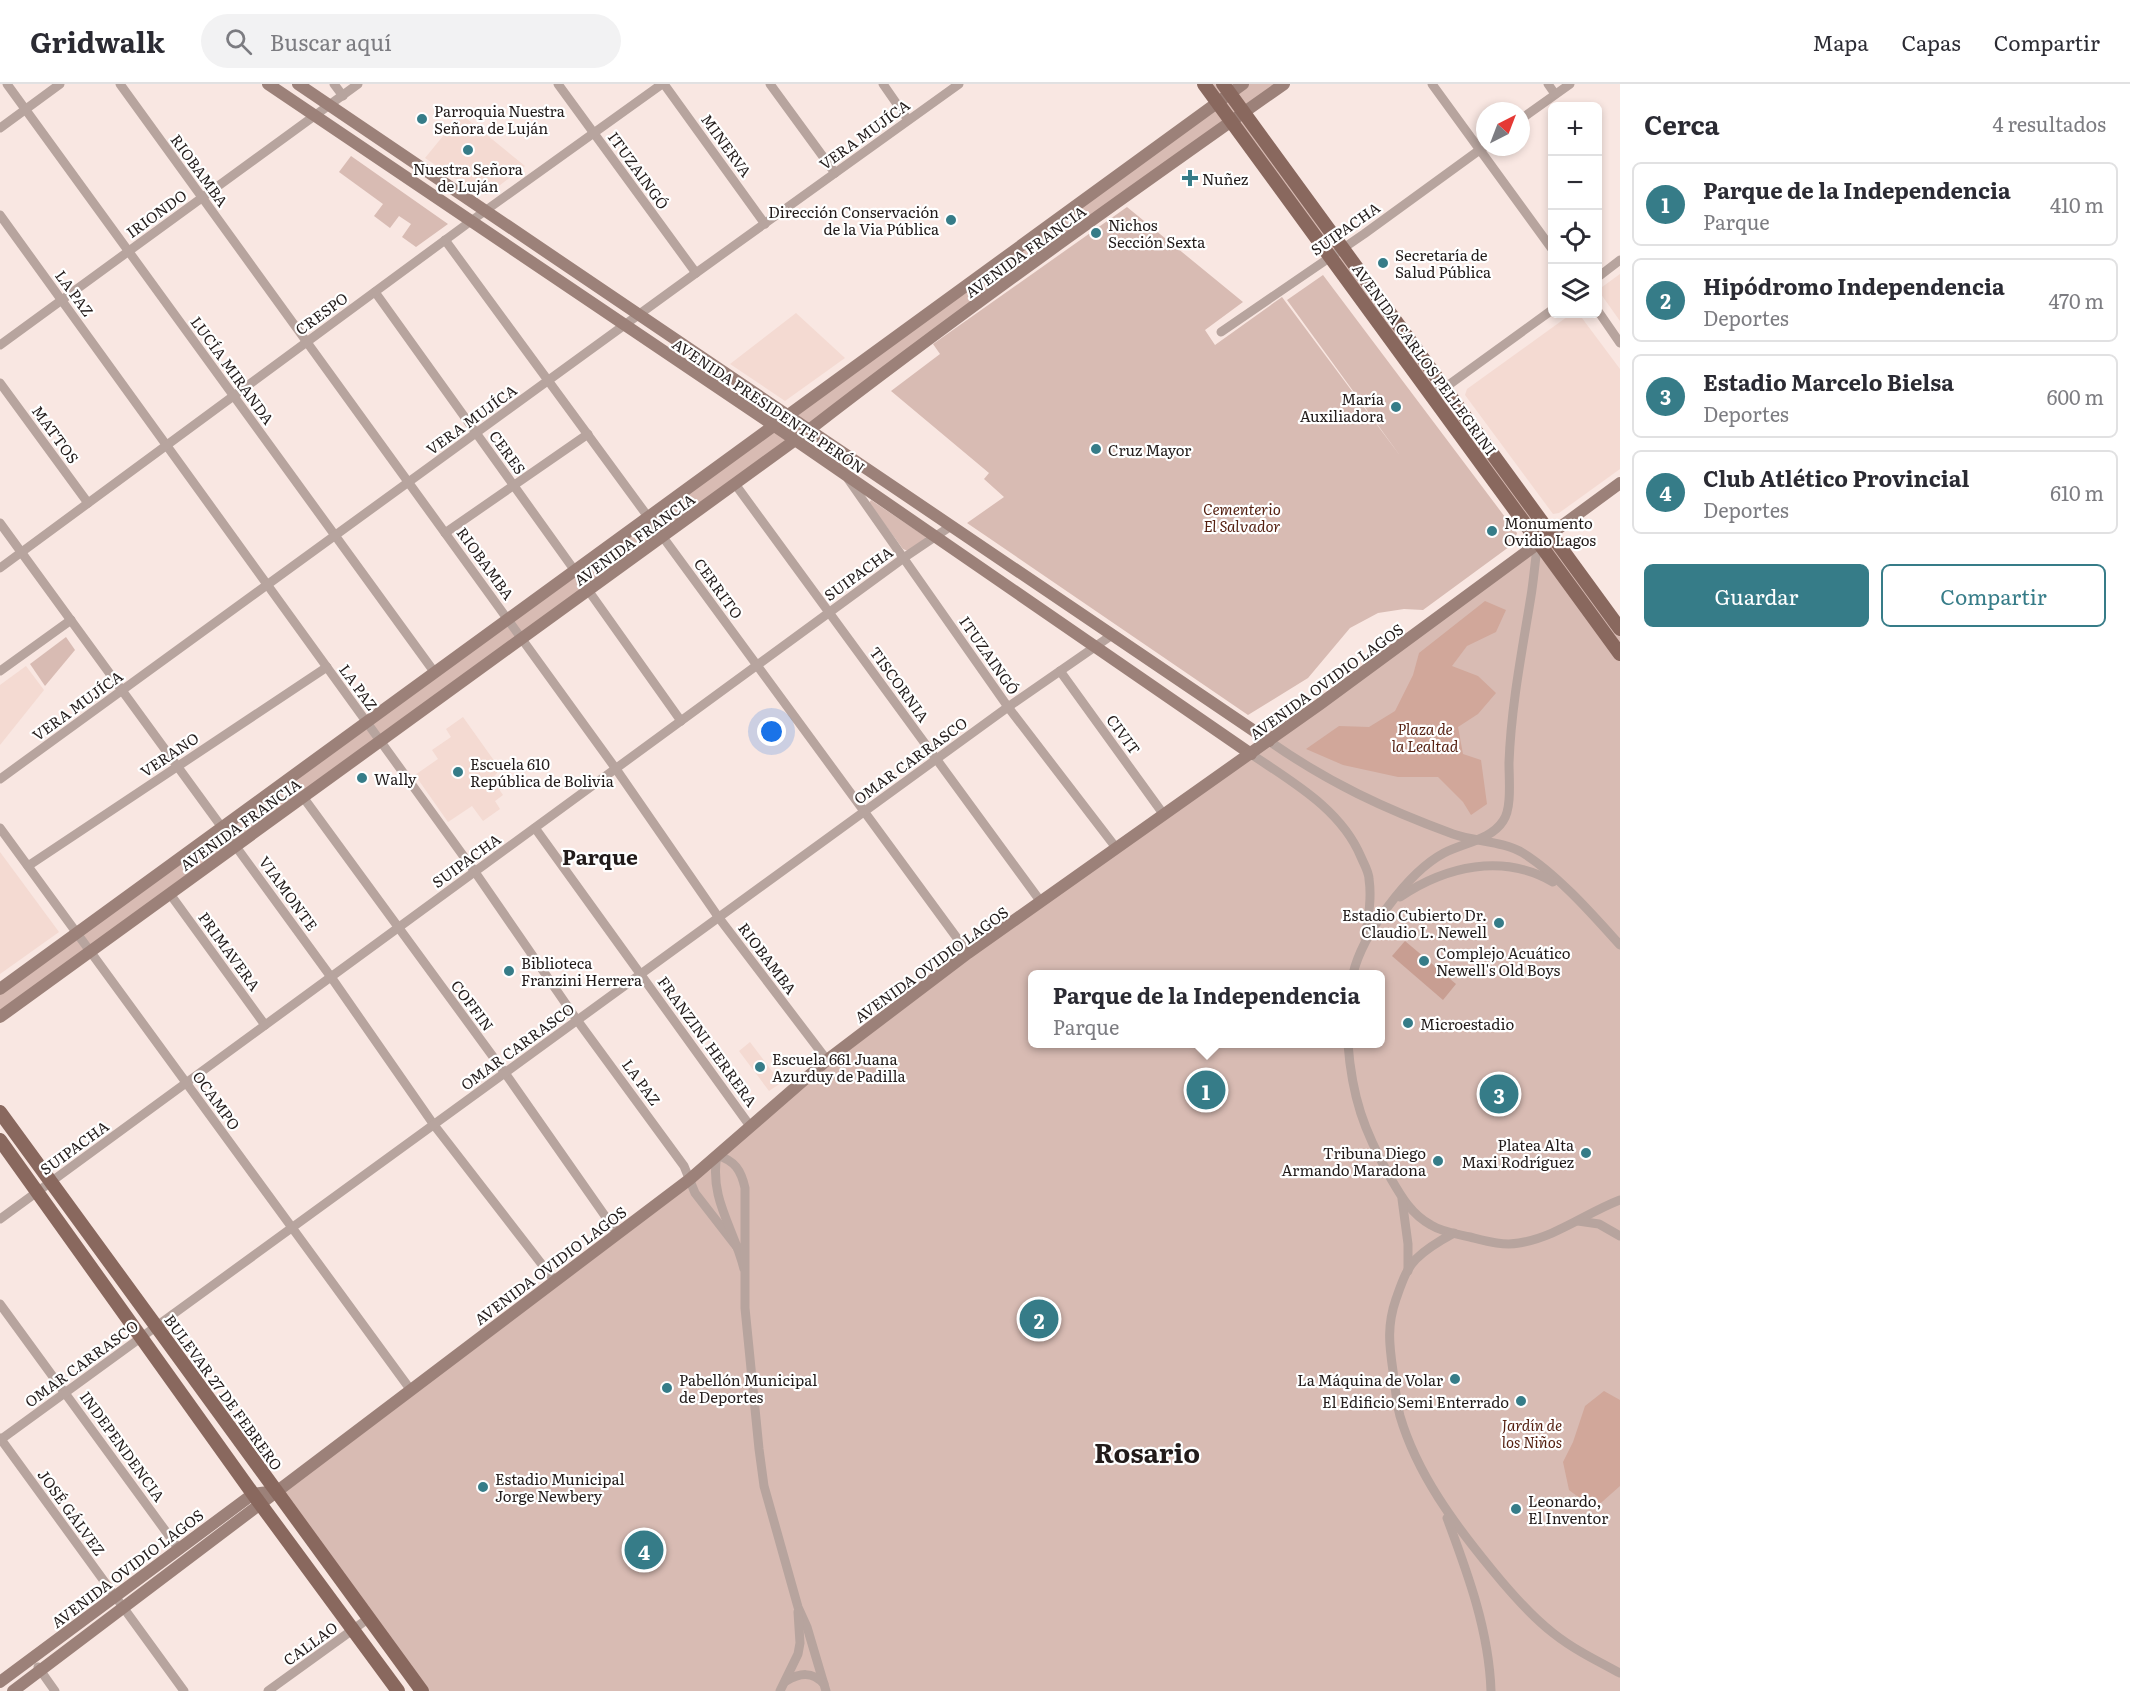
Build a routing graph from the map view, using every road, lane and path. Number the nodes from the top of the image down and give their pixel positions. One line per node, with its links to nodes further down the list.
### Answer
1 (7, 84): 24 (street, LUCÍA MIRANDA)
2 (60, 84): 24 (street)
3 (120, 84): 36 (street, RIOBAMBA)
4 (268, 84): 27 (main road, AVENIDA PRESIDENTE PERÓN)
5 (298, 84): 23 (main road, AVENIDA PRESIDENTE PERÓN)
6 (334, 84): 21 (street)
7 (358, 84): 21 (street, IRIONDO)
8 (558, 84): 31 (street, ITUZAINGÓ)
9 (663, 84): 31 (street, CRESPO); 40 (street, MINERVA)
10 (770, 84): 35 (street)
11 (883, 84): 28 (street)
12 (959, 84): 28 (street, VERA MUJÍCA)
13 (1204, 84): 22 (main road, AVENIDA CARLOS PELLEGRINI)
14 (1243, 84): 19 (main road, AVENIDA FRANCIA)
15 (1284, 84): 25 (main road, AVENIDA FRANCIA)
16 (1432, 84): 32 (street)
17 (1548, 84): 20 (street)
18 (1570, 84): 20 (street)
19 (1226, 89): 22 (main road, AVENIDA FRANCIA); 25 (main road, AVENIDA CARLOS PELLEGRINI)
20 (1555, 94): 26 (street)
21 (342, 96): 23 (street, IRIONDO)
22 (1217, 103): 29 (main road, AVENIDA CARLOS PELLEGRINI); 45 (main road, AVENIDA FRANCIA)
23 (329, 105): 27 (street, IRIONDO); 37 (main road, AVENIDA PRESIDENTE PERÓN)
24 (26, 109): 30 (street); 44 (street, LUCÍA MIRANDA)
25 (1244, 112): 29 (main road, AVENIDA FRANCIA); 43 (main road, AVENIDA CARLOS PELLEGRINI)
26 (1530, 112)
27 (315, 116): 36 (street, IRIONDO); 39 (main road, AVENIDA PRESIDENTE PERÓN)
28 (908, 120): 35 (street, VERA MUJÍCA)
29 (1231, 122): 46 (main road, AVENIDA CARLOS PELLEGRINI); 49 (main road, AVENIDA FRANCIA)
30 (0, 128)
31 (594, 133): 37 (street, CRESPO); 48 (street, ITUZAINGÓ)
32 (1476, 140)
33 (1476, 152): 43 (street, SUIPACHA)
34 (1488, 156): 42 (street)
35 (835, 173): 40 (street, VERA MUJÍCA)
36 (202, 198): 44 (street, IRIONDO); 58 (street, RIOBAMBA)
37 (485, 211): 39 (street, CRESPO); 54 (main road, AVENIDA PRESIDENTE PERÓN)
38 (0, 215): 52 (street, LA PAZ)
39 (471, 221): 41 (street, CRESPO); 56 (main road, AVENIDA PRESIDENTE PERÓN)
40 (765, 224): 48 (street, VERA MUJÍCA)
41 (445, 240): 51 (street, CRESPO); 63 (street, CERRITO)
42 (1548, 243)
43 (1343, 248): 46 (street, SUIPACHA); 65 (main road, AVENIDA CARLOS PELLEGRINI)
44 (129, 251): 52 (street, IRIONDO); 66 (street, LUCÍA MIRANDA)
45 (1011, 253): 49 (main road); 61 (main road, AVENIDA FRANCIA)
46 (1330, 257): 57 (street, SUIPACHA); 67 (main road, AVENIDA CARLOS PELLEGRINI)
47 (1620, 260): 50 (street)
48 (696, 273): 54 (street, VERA MUJÍCA)
49 (1020, 273): 62 (main road, AVENIDA FRANCIA)
50 (1602, 274)
51 (375, 292): 58 (street, CRESPO); 71 (street, CERES)
52 (62, 300): 60 (street, IRIONDO); 74 (street, LA PAZ)
53 (1548, 312): 65 (street)
54 (639, 315): 56 (street, VERA MUJÍCA); 68 (main road, AVENIDA PRESIDENTE PERÓN)
55 (1602, 317): 59 (street)
56 (625, 325): 63 (street, VERA MUJÍCA); 69 (main road, AVENIDA PRESIDENTE PERÓN)
57 (1221, 332)
58 (307, 342): 66 (street, CRESPO); 76 (street, RIOBAMBA)
59 (1620, 343)
60 (0, 345)
61 (866, 359): 62 (main road); 68 (main road, AVENIDA FRANCIA)
62 (878, 378): 70 (main road, AVENIDA FRANCIA)
63 (548, 381): 71 (street, VERA MUJÍCA); 72 (street, CERRITO)
64 (0, 383): 80 (street, MATTOS)
65 (1444, 388): 67 (street); 85 (main road, AVENIDA CARLOS PELLEGRINI)
66 (234, 396): 74 (street, CRESPO); 86 (street, LUCÍA MIRANDA)
67 (1432, 397): 89 (main road, AVENIDA CARLOS PELLEGRINI)
68 (789, 416): 69 (main road, AVENIDA FRANCIA); 70 (main road, AVENIDA PRESIDENTE PERÓN)
69 (774, 426): 73 (main road, AVENIDA PRESIDENTE PERÓN); 81 (main road, AVENIDA FRANCIA)
70 (809, 430): 73 (main road, AVENIDA FRANCIA); 83 (main road, AVENIDA PRESIDENTE PERÓN)
71 (476, 434): 76 (street, VERA MUJÍCA); 79 (street, CERES)
72 (588, 434): 79 (street); 81 (street, CERRITO)
73 (796, 440): 75 (main road, AVENIDA PRESIDENTE PERÓN); 78 (main road, AVENIDA FRANCIA)
74 (166, 446): 80 (street, CRESPO); 94 (street, LA PAZ)
75 (845, 474): 88 (main road, AVENIDA PRESIDENTE PERÓN); 91 (street, ITUZAINGÓ)
76 (409, 483): 84 (street, RIOBAMBA); 86 (street, VERA MUJÍCA)
77 (1620, 483): 85 (main road, AVENIDA OVIDIO LAGOS)
78 (735, 484): 87 (main road, AVENIDA FRANCIA); 96 (street, TISCORNIA)
79 (513, 486): 84 (street); 93 (street, CERES)
80 (88, 503): 90 (street, CRESPO)
81 (650, 517): 87 (street, CERRITO); 93 (main road, AVENIDA FRANCIA)
82 (0, 523): 90 (street, VIAMONTE)
83 (951, 526): 88 (street, SUIPACHA); 100 (main road, AVENIDA PRESIDENTE PERÓN)
84 (445, 533): 98 (street, RIOBAMBA)
85 (1550, 534): 89 (main road, AVENIDA OVIDIO LAGOS); 99 (main road, AVENIDA CARLOS PELLEGRINI)
86 (335, 536): 94 (street, VERA MUJÍCA); 108 (street, LUCÍA MIRANDA)
87 (663, 536): 95 (main road, AVENIDA FRANCIA); 104 (street, CERRITO)
88 (935, 536): 91 (street, SUIPACHA); 102 (main road, AVENIDA PRESIDENTE PERÓN)
89 (1538, 542): 103 (main road, AVENIDA CARLOS PELLEGRINI); 114 (main road, AVENIDA OVIDIO LAGOS); 126 (street)
90 (22, 552): 92 (street, CRESPO); 97 (street, VIAMONTE)
91 (905, 557): 96 (street, SUIPACHA); 110 (street, ITUZAINGÓ)
92 (0, 568)
93 (575, 571): 98 (main road, AVENIDA FRANCIA)
94 (267, 585): 105 (street, LA PAZ); 109 (street, VERA MUJÍCA)
95 (588, 590): 101 (main road, AVENIDA FRANCIA); 111 (street)
96 (830, 612): 104 (street, SUIPACHA); 116 (street, TISCORNIA)
97 (71, 620): 106 (street); 109 (street, VIAMONTE)
98 (508, 620): 101 (street, RIOBAMBA); 108 (main road, AVENIDA FRANCIA)
99 (1620, 628)
100 (1112, 635): 102 (street, OMAR CARRASCO); 114 (main road, AVENIDA PRESIDENTE PERÓN)
101 (522, 639): 113 (main road, AVENIDA FRANCIA); 118 (street, RIOBAMBA)
102 (1095, 646): 107 (street, OMAR CARRASCO); 115 (main road, AVENIDA PRESIDENTE PERÓN)
103 (1620, 654)
104 (756, 666): 111 (street, SUIPACHA); 121 (street, CERRITO)
105 (327, 667): 112 (street, LA PAZ); 117 (street, VERANO)
106 (0, 671)
107 (1060, 671): 110 (street, OMAR CARRASCO); 122 (street, CIVIT)
108 (435, 673): 112 (main road, AVENIDA FRANCIA)
109 (122, 691): 117 (street, VIAMONTE); 119 (street, VERA MUJÍCA)
110 (1008, 707): 116 (street, OMAR CARRASCO); 128 (street, ITUZAINGÓ)
111 (681, 721): 118 (street, SUIPACHA)
112 (367, 723): 113 (street, LA PAZ); 123 (main road, AVENIDA FRANCIA)
113 (380, 741): 120 (main road, AVENIDA FRANCIA); 130 (street, LA PAZ)
114 (1269, 741): 115 (main road, AVENIDA OVIDIO LAGOS); 126 (street)
115 (1251, 754): 122 (main road, AVENIDA OVIDIO LAGOS); 138 (street)
116 (935, 760): 121 (street, OMAR CARRASCO); 134 (street, TISCORNIA)
117 (178, 766): 123 (street, VIAMONTE); 129 (street, VERANO)
118 (616, 769): 125 (street, SUIPACHA); 135 (street, RIOBAMBA)
119 (0, 779)
120 (303, 797): 127 (main road, AVENIDA FRANCIA); 136 (street, COFFIN)
121 (865, 812): 135 (street, OMAR CARRASCO); 141 (street, CERRITO)
122 (1164, 815): 128 (main road, AVENIDA OVIDIO LAGOS)
123 (222, 827): 127 (street, VIAMONTE); 137 (main road, AVENIDA FRANCIA)
124 (0, 828): 129 (street, OCAMPO)
125 (535, 828): 130 (street, SUIPACHA); 143 (street, FRANZINI HERRERA)
126 (1476, 841): 131 (street); 133 (street)
127 (236, 846): 132 (main road, AVENIDA FRANCIA); 144 (street, VIAMONTE)
128 (1116, 849): 134 (main road, AVENIDA OVIDIO LAGOS)
129 (28, 866): 137 (street, OCAMPO)
130 (475, 872): 136 (street, SUIPACHA); 147 (street, LA PAZ)
131 (1568, 891): 133 (street); 139 (street)
132 (170, 894): 140 (main road, AVENIDA FRANCIA); 148 (street, PRIMAVERA)
133 (1394, 901): 138 (street)
134 (1041, 902): 141 (main road, AVENIDA OVIDIO LAGOS)
135 (719, 918): 143 (street, OMAR CARRASCO); 150 (street, RIOBAMBA)
136 (398, 928): 144 (street, SUIPACHA); 151 (street, COFFIN)
137 (77, 933): 140 (street, OCAMPO); 145 (main road, AVENIDA FRANCIA)
138 (1364, 943): 142 (street)
139 (1620, 945)
140 (90, 952): 146 (main road, AVENIDA FRANCIA); 152 (street, OCAMPO)
141 (968, 953): 150 (main road, AVENIDA OVIDIO LAGOS)
142 (1355, 970)
143 (641, 974): 147 (street, OMAR CARRASCO); 155 (street, FRANZINI HERRERA)
144 (331, 977): 148 (street, SUIPACHA); 154 (street, VIAMONTE)
145 (0, 989)
146 (0, 1017)
147 (577, 1020): 151 (street, OMAR CARRASCO); 158 (street, LA PAZ)
148 (266, 1025): 152 (street, SUIPACHA)
149 (1348, 1048): 161 (street)
150 (827, 1060): 155 (main road, AVENIDA OVIDIO LAGOS)
151 (505, 1073): 154 (street, OMAR CARRASCO); 166 (street, COFFIN)
152 (186, 1083): 159 (street, SUIPACHA); 165 (street, OCAMPO)
153 (0, 1112): 159 (main road, BULEVAR 27 DE FEBRERO)
154 (434, 1125): 165 (street, OMAR CARRASCO); 172 (street, VIAMONTE)
155 (750, 1126): 157 (main road, AVENIDA OVIDIO LAGOS)
156 (0, 1140): 160 (main road)
157 (717, 1155): 158 (main road, AVENIDA OVIDIO LAGOS); 169 (street); 170 (street)
158 (690, 1179): 166 (main road, AVENIDA OVIDIO LAGOS); 169 (street, LA PAZ)
159 (51, 1182): 160 (street, SUIPACHA); 174 (main road, BULEVAR 27 DE FEBRERO)
160 (37, 1192): 163 (street, SUIPACHA); 175 (main road)
161 (1402, 1199): 167 (street); 171 (street)
162 (1620, 1200): 164 (street)
163 (0, 1219)
164 (1578, 1221): 167 (street); 168 (street)
165 (291, 1227): 174 (street, OMAR CARRASCO); 176 (street, OCAMPO)
166 (617, 1233): 172 (main road, AVENIDA OVIDIO LAGOS)
167 (1454, 1233): 171 (street)
168 (1620, 1236)
169 (740, 1251): 170 (street)
170 (744, 1269): 184 (street)
171 (1408, 1271): 181 (street)
172 (554, 1280): 176 (main road, AVENIDA OVIDIO LAGOS)
173 (0, 1304): 177 (street, INDEPENDENCIA)
174 (156, 1327): 175 (street, OMAR CARRASCO); 179 (main road, BULEVAR 27 DE FEBRERO)
175 (141, 1338): 177 (street, OMAR CARRASCO); 180 (main road)
176 (410, 1389): 179 (main road, AVENIDA OVIDIO LAGOS)
177 (65, 1393): 178 (street, OMAR CARRASCO); 182 (street, INDEPENDENCIA)
178 (0, 1439): 183 (street, JOSÉ GÁLVEZ)
179 (276, 1491): 180 (main road, AVENIDA OVIDIO LAGOS); 186 (main road, BULEVAR 27 DE FEBRERO)
180 (257, 1499): 182 (main road, AVENIDA OVIDIO LAGOS); 185 (main road, AVENIDA OVIDIO LAGOS); 187 (main road)
181 (1441, 1502): 190 (street); 201 (street)
182 (178, 1548): 183 (main road, AVENIDA OVIDIO LAGOS)
183 (115, 1596): 185 (street, JOSÉ GÁLVEZ); 188 (main road, AVENIDA OVIDIO LAGOS)
184 (798, 1607): 191 (street); 193 (street)
185 (124, 1608): 189 (main road, AVENIDA OVIDIO LAGOS); 196 (street, JOSÉ GÁLVEZ)
186 (369, 1618): 187 (street, CALLAO); 199 (main road, BULEVAR 27 DE FEBRERO)
187 (353, 1630): 197 (street, CALLAO); 198 (main road)
188 (32, 1658): 189 (street); 192 (main road, AVENIDA OVIDIO LAGOS)
189 (40, 1670): 194 (main road, AVENIDA OVIDIO LAGOS); 195 (street)
190 (1619, 1672)
191 (786, 1681): 193 (street); 200 (street)
192 (0, 1682)
193 (825, 1688)
194 (13, 1691)
195 (55, 1691)
196 (184, 1691)
197 (268, 1691)
198 (398, 1691)
199 (422, 1691)
200 (779, 1691)
201 (1491, 1691)

